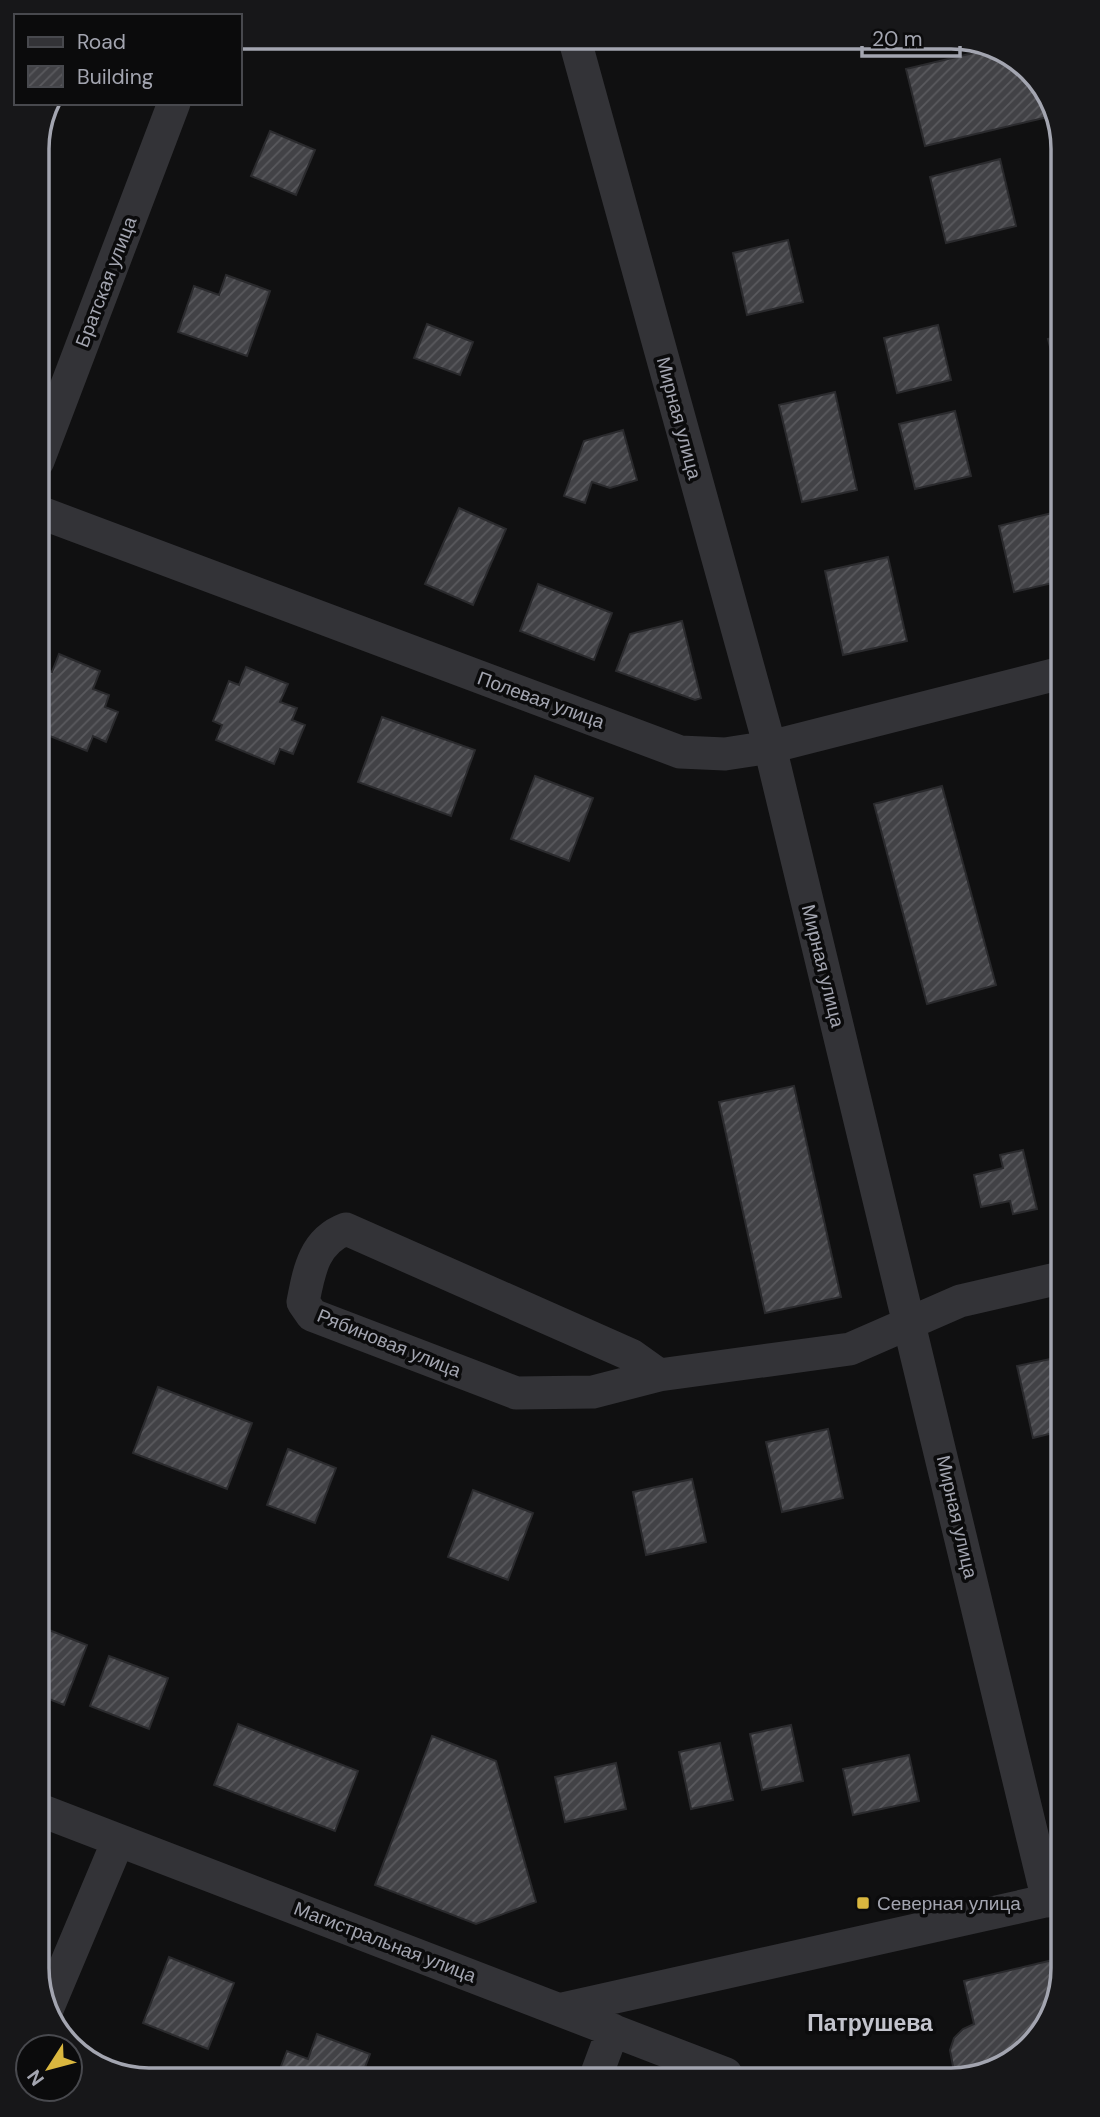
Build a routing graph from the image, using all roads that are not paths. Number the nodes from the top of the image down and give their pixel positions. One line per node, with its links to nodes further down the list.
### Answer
1 (577, 49): 6 (street, Мирная улица)
2 (173, 105): 3 (street, Братская улица)
3 (49, 432)
4 (49, 516): 6 (street, Полевая улица)
5 (1051, 676): 6 (street, Полевая улица)
6 (770, 747): 8 (street, Мирная улица)
7 (1051, 1280): 8 (street, Рябиновая улица)
8 (911, 1321): 9 (street, Рябиновая улица); 12 (street, Мирная улица)
9 (659, 1375): 9 (street, Рябиновая улица)
10 (49, 1814): 11 (street, Магистральная улица)
11 (118, 1841): 14 (street); 15 (street, Магистральная улица)
12 (1051, 1879)
13 (1051, 1900): 15 (street)
14 (53, 1994)
15 (562, 2009): 16 (street, Магистральная улица)
16 (613, 2030): 17 (street); 18 (street, Магистральная улица)
17 (599, 2068)
18 (711, 2068)

